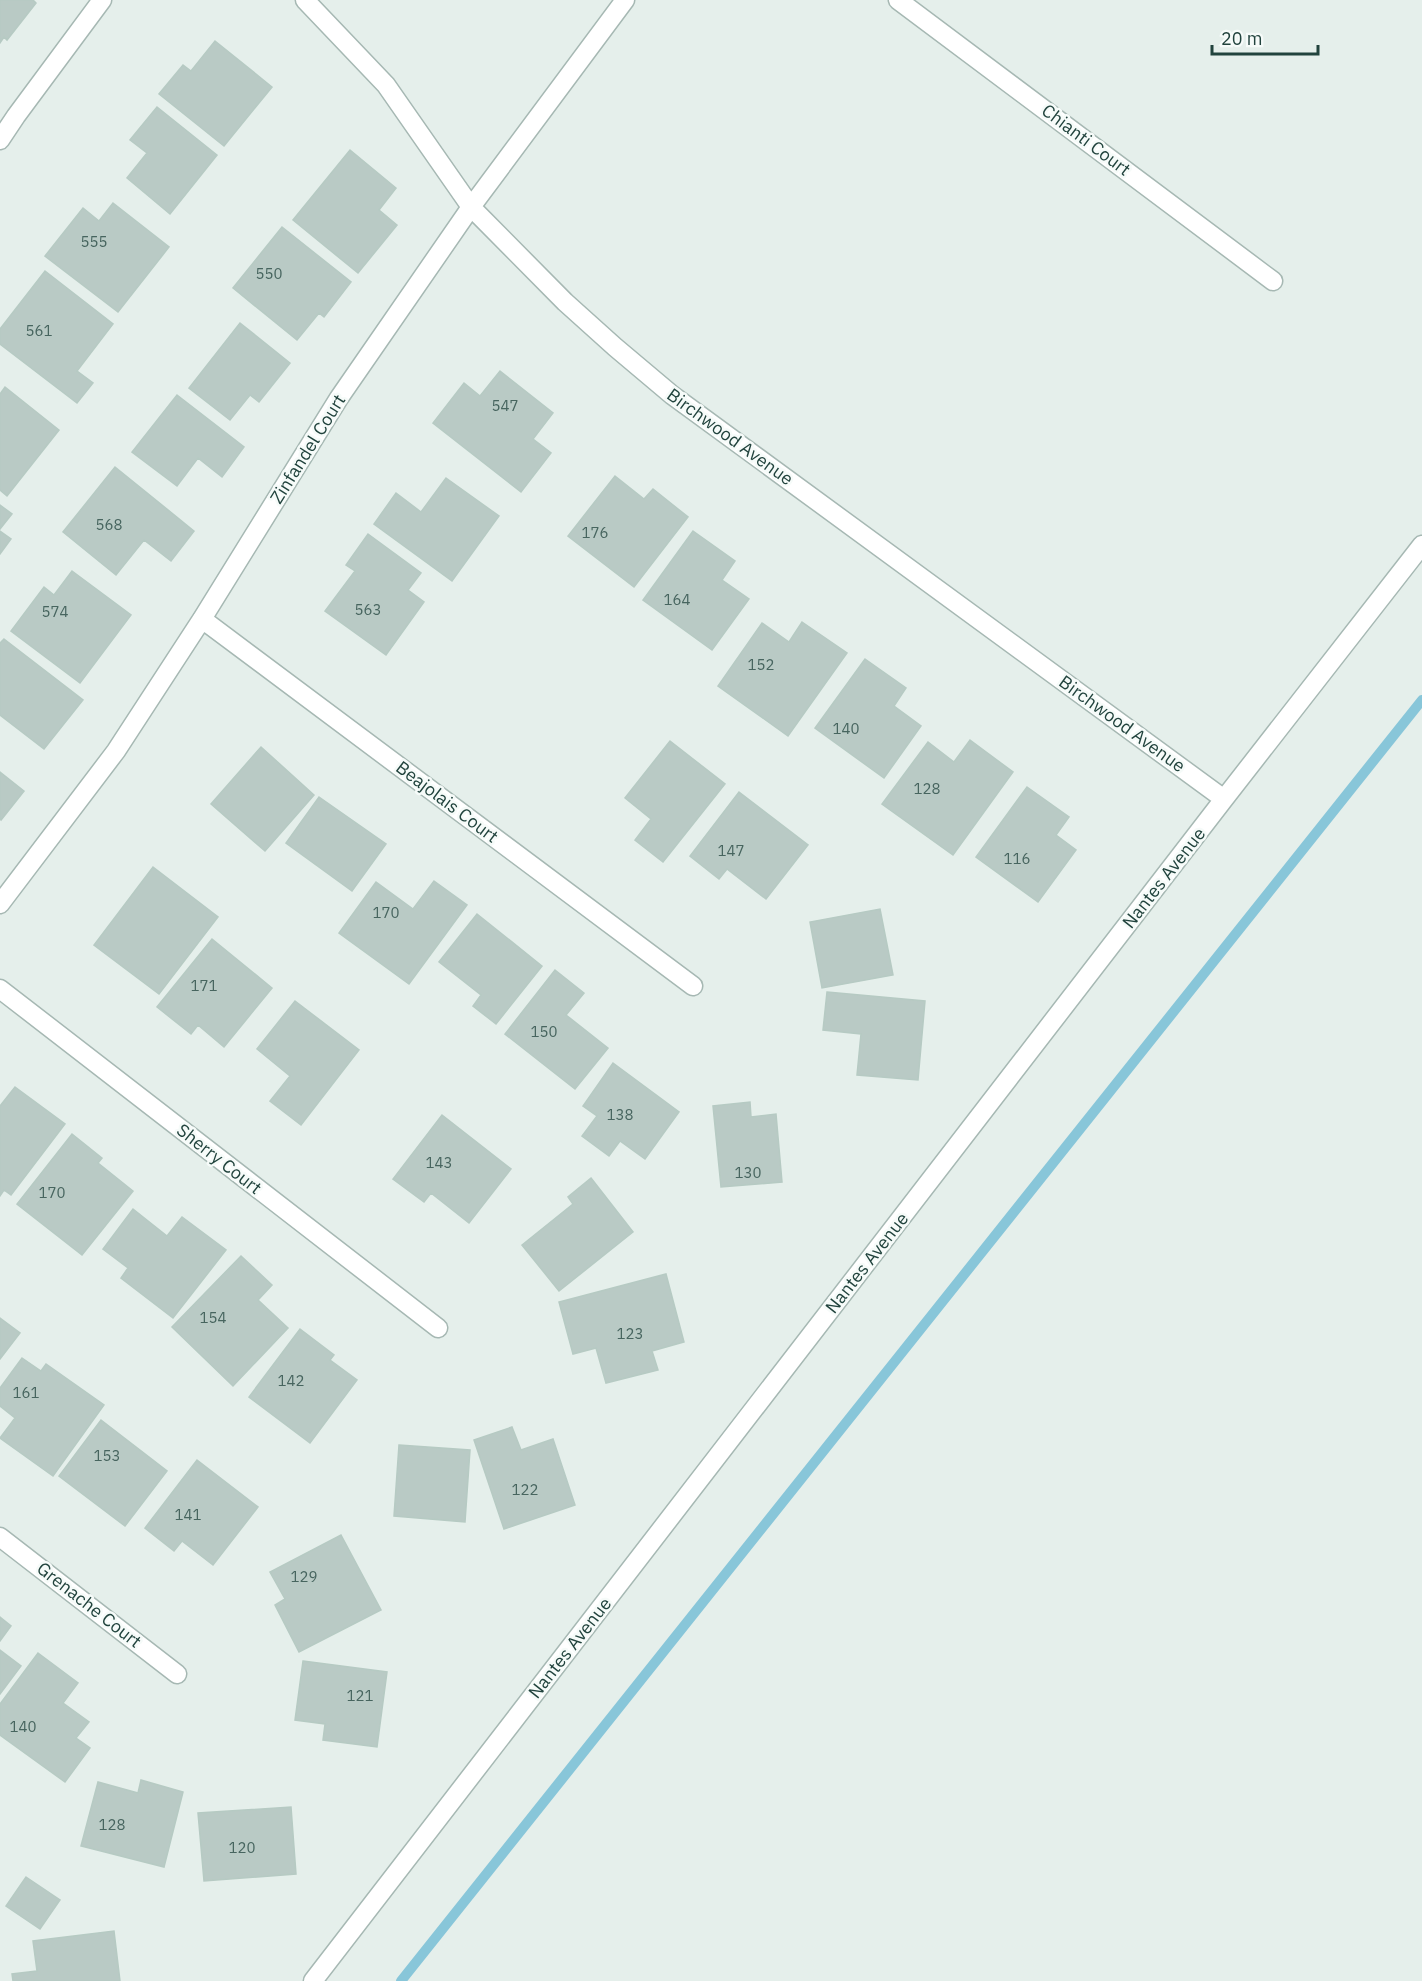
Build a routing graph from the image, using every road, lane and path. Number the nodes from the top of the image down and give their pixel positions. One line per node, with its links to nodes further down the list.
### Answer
1 (102, 0): 5 (street)
2 (305, 0): 6 (street, Birchwood Avenue)
3 (625, 0): 6 (street, Zinfandel Court)
4 (898, 0): 7 (street, Chianti Court)
5 (0, 140)
6 (471, 207): 9 (street, Zinfandel Court); 10 (street, Birchwood Avenue)
7 (1273, 280)
8 (1422, 545): 10 (street, Nantes Avenue)
9 (202, 619): 11 (street, Zinfandel Court); 12 (street, Beajolais Court)
10 (1224, 799): 17 (street, Nantes Avenue)
11 (0, 904)
12 (693, 986)
13 (0, 989): 14 (street, Sherry Court)
14 (438, 1328)
15 (0, 1537): 16 (street, Grenache Court)
16 (177, 1674)
17 (313, 1981)

